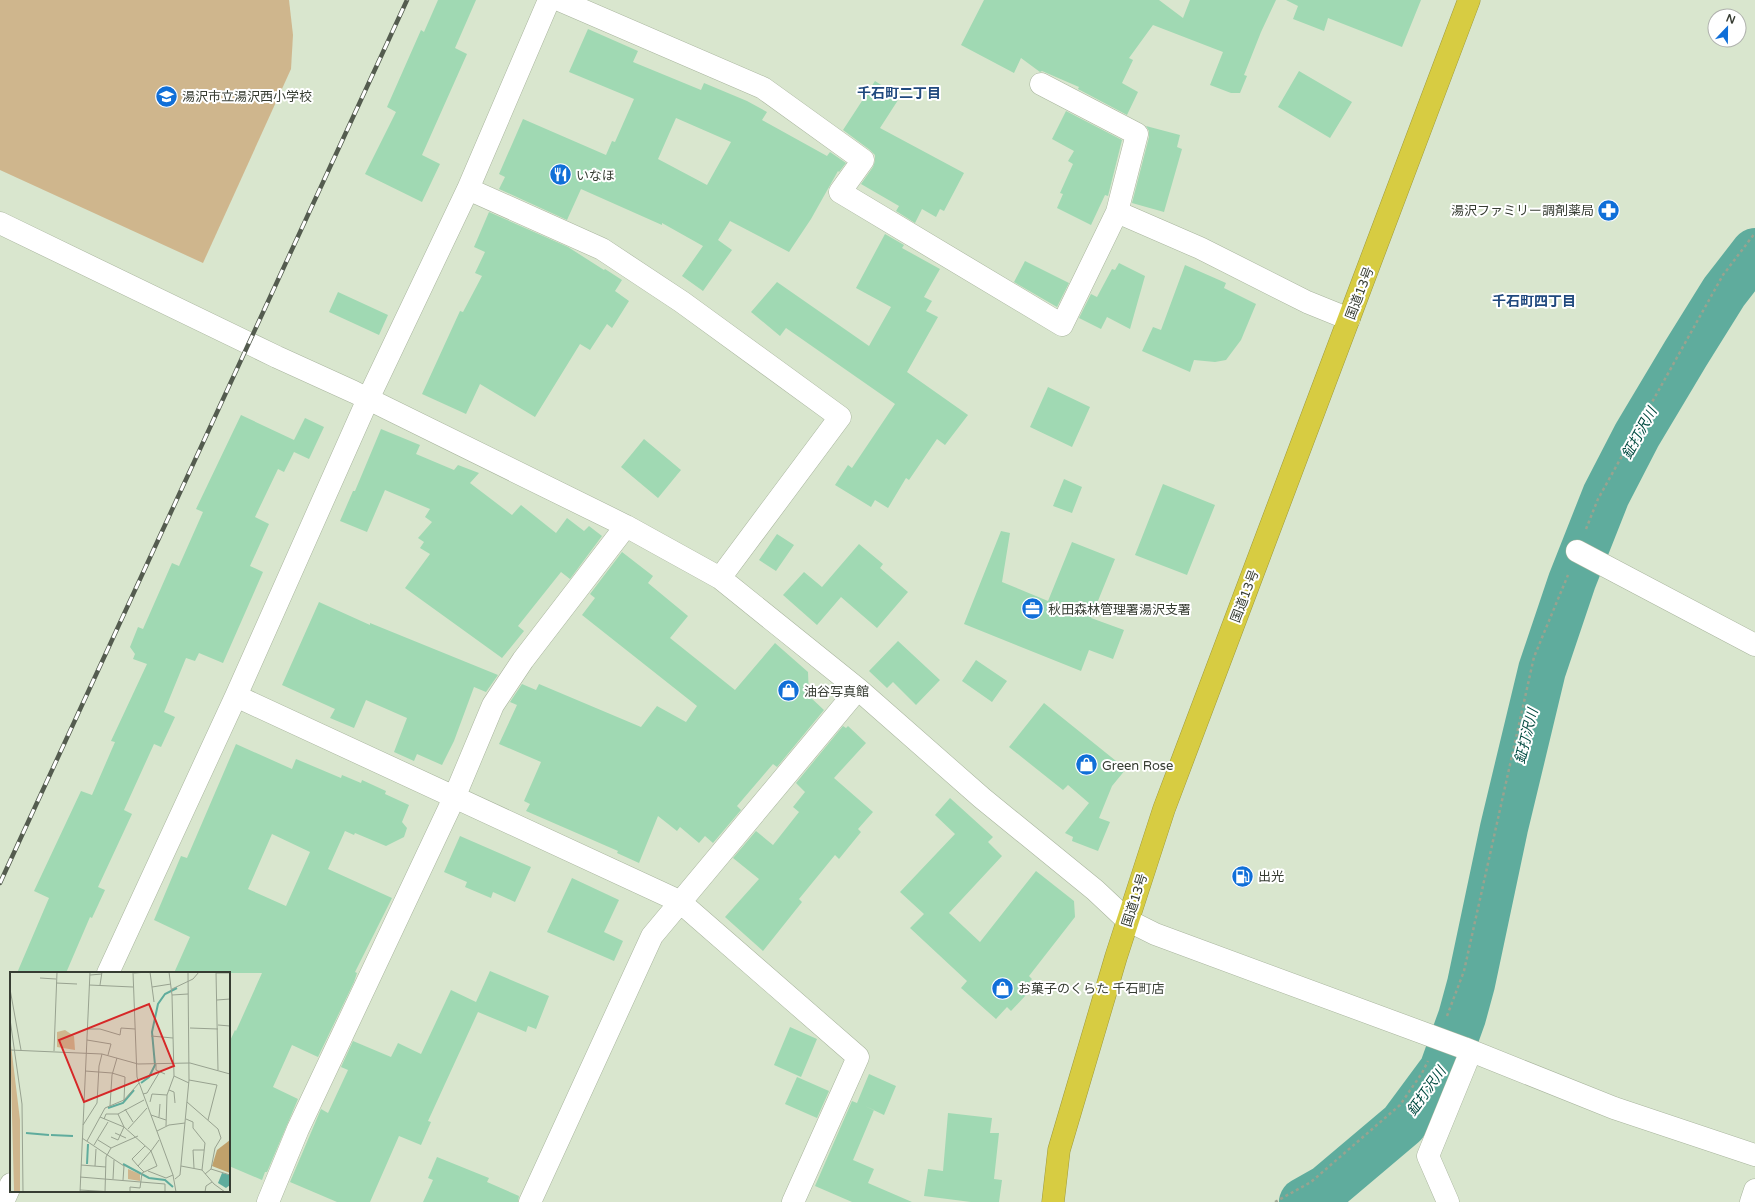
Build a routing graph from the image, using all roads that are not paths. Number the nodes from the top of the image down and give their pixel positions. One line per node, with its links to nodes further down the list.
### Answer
1 (549, 0): 5 (street)
2 (559, 0): 6 (street)
3 (1469, 0): 8 (highway, 国道13号)
4 (1041, 84): 6 (street)
5 (468, 189): 9 (street); 12 (street)
6 (1117, 212): 8 (street)
7 (0, 222): 9 (street)
8 (1349, 319): 18 (highway, 国道13号)
9 (368, 399): 10 (street); 15 (street)
10 (626, 526): 12 (street); 16 (street)
11 (1583, 554): 13 (street)
12 (720, 578): 14 (street)
13 (1755, 646)
14 (858, 689): 17 (street); 18 (street)
15 (236, 696): 16 (street); 19 (street)
16 (454, 798): 17 (street); 25 (street)
17 (679, 902): 26 (street); 27 (street)
18 (1127, 920): 20 (street); 28 (highway, 国道13号)
19 (108, 972)
20 (1467, 1050): 21 (street); 29 (street)
21 (1755, 1155)
22 (10, 1186): 24 (street)
23 (1755, 1190): 30 (street)
24 (3, 1202)
25 (268, 1202)
26 (530, 1202)
27 (793, 1202)
28 (1053, 1202)
29 (1448, 1202)
30 (1751, 1202)

